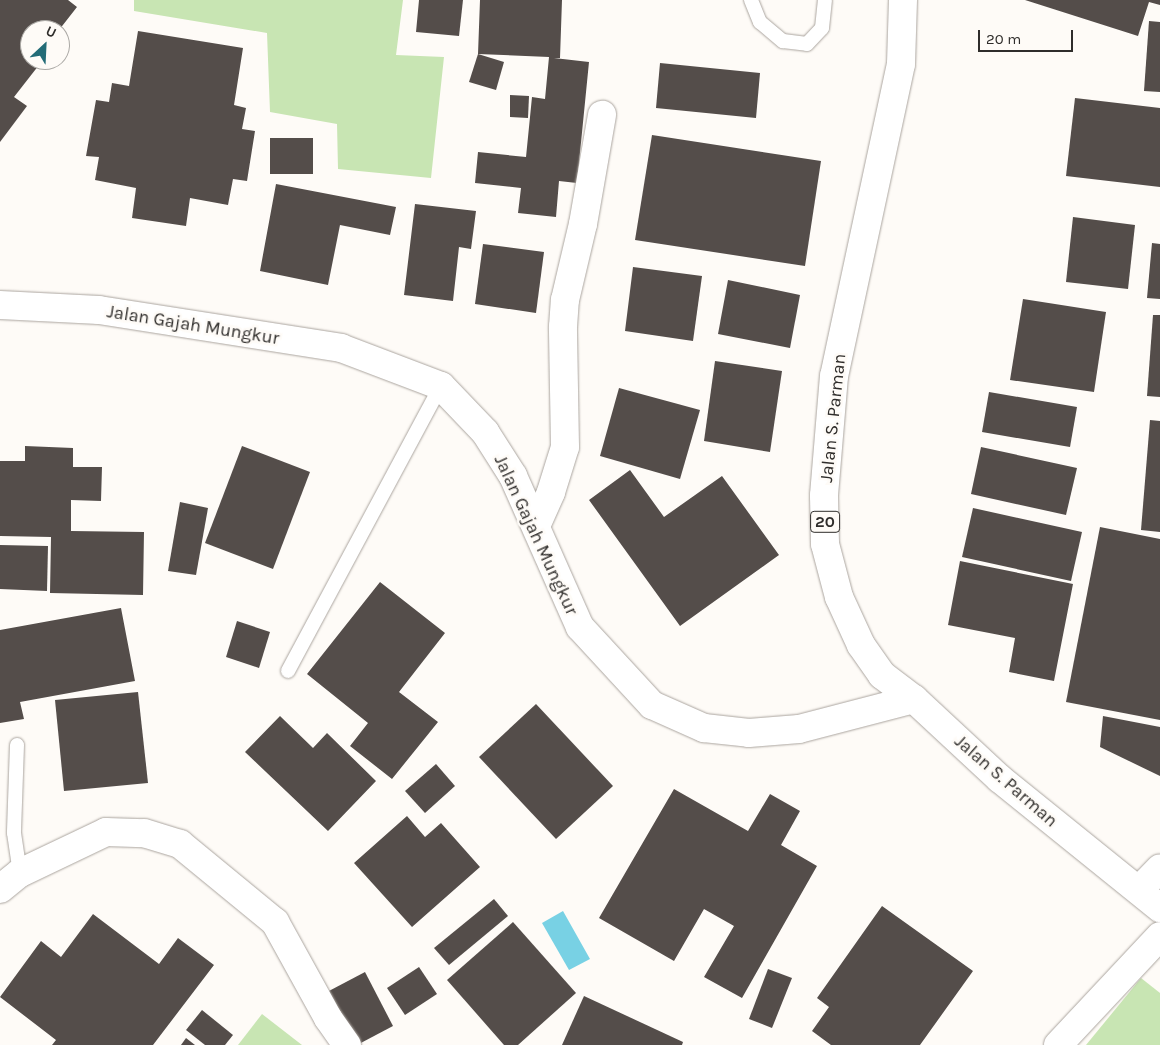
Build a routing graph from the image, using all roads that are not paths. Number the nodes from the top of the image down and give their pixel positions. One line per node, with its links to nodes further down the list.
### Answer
1 (752, 0): 2 (lane)
2 (825, 0)
3 (903, 0): 9 (main road, Jalan S. Parman / 20)
4 (602, 115): 7 (main road)
5 (0, 305): 6 (main road, Jalan Gajah Mungkur)
6 (441, 386): 7 (main road, Jalan Gajah Mungkur); 8 (lane)
7 (536, 526): 9 (main road, Jalan Gajah Mungkur)
8 (288, 670)
9 (914, 699): 13 (main road, Jalan S. Parman / 20)
10 (17, 745): 12 (lane)
11 (1160, 868): 13 (main road)
12 (10, 881): 16 (main road)
13 (1139, 890): 14 (main road, Jalan S. Parman / 20)
14 (1160, 908)
15 (1160, 936): 17 (main road)
16 (347, 1045)
17 (1058, 1045)

